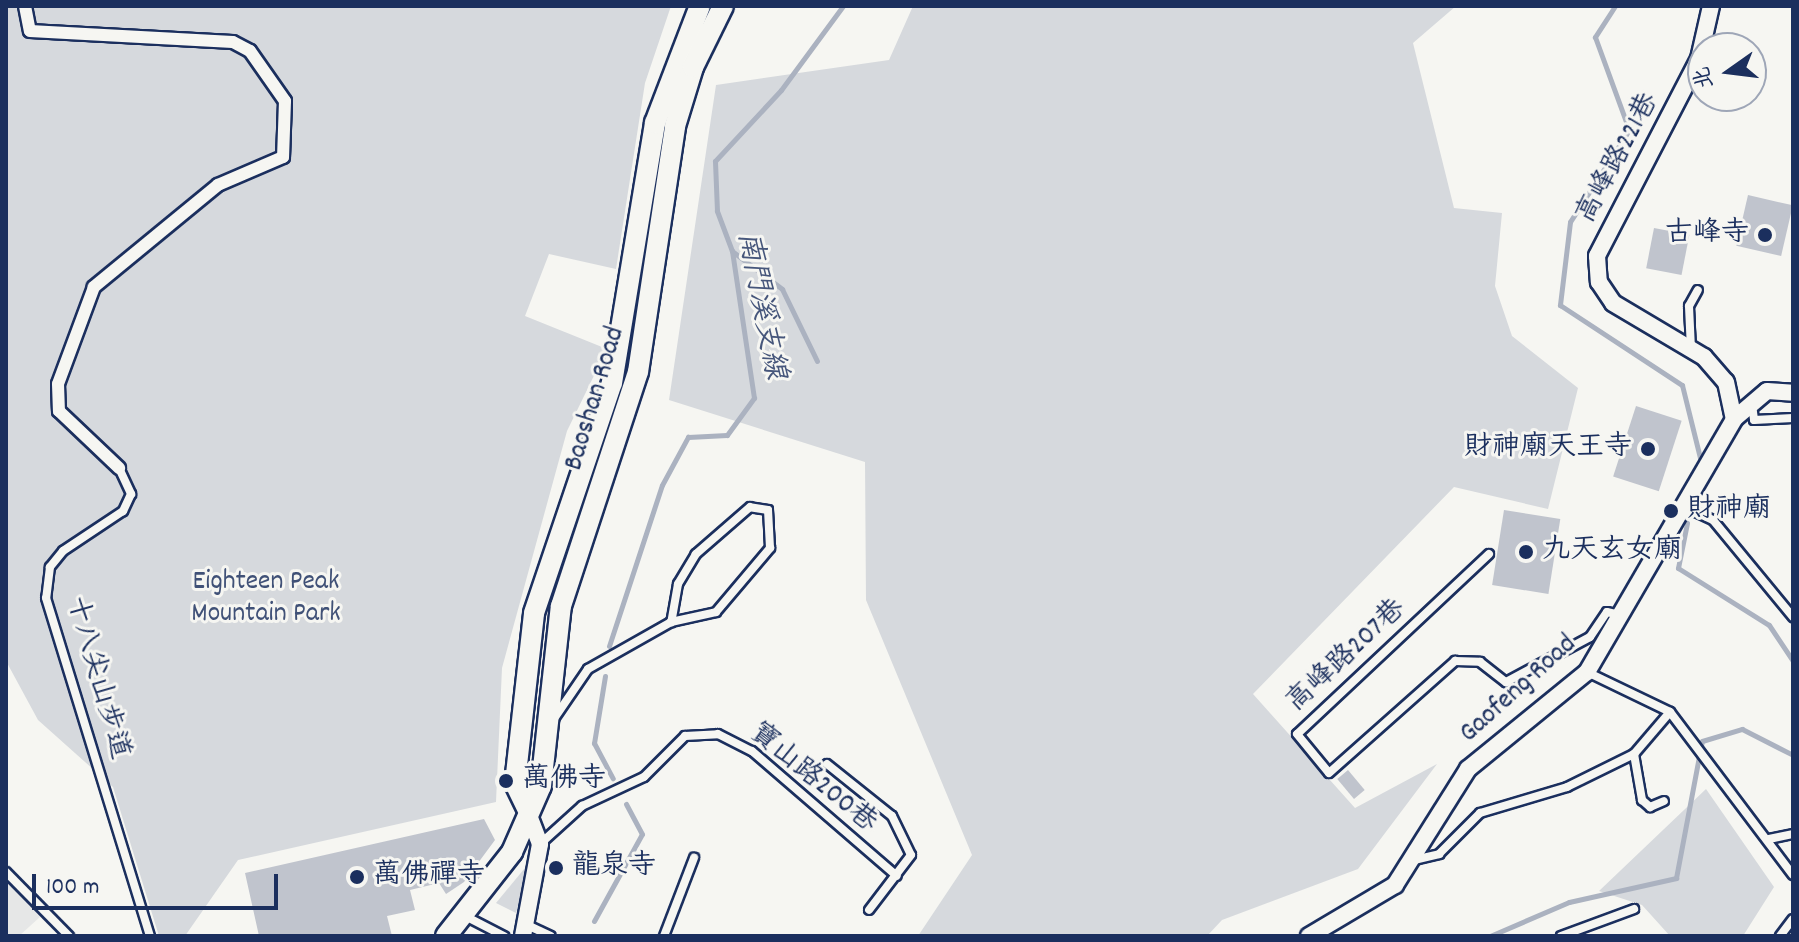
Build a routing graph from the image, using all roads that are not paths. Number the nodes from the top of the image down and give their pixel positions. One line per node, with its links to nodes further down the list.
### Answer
1 (25, 6): 11 (street, 十八尖山步道)
2 (700, 6): 23 (street, Baoshan Road)
3 (723, 6): 19 (street, Baoshan Road)
4 (1711, 6): 6 (street, 高峰路221巷)
5 (1698, 290): 6 (lane)
6 (1692, 350): 10 (street, 高峰路221巷)
7 (1793, 393): 8 (street)
8 (1752, 400): 9 (lane); 10 (street, Gaofeng Road)
9 (1793, 418)
10 (1734, 419): 12 (street, Gaofeng Road)
11 (119, 468): 38 (lane, 十八尖山步道)
12 (1685, 507): 14 (street, Gaofeng Road); 15 (lane)
13 (1489, 554): 14 (lane, 高峰路207巷)
14 (1625, 616): 17 (street, Gaofeng Road)
15 (1793, 617)
16 (671, 622): 16 (lane); 19 (lane)
17 (1587, 672): 18 (lane); 28 (street, Gaofeng Road)
18 (1670, 712): 20 (lane); 25 (lane)
19 (545, 728): 23 (street, Baoshan Road)
20 (1634, 754): 22 (lane); 28 (lane)
21 (827, 764): 31 (lane, 寶山路200巷)
22 (1664, 801)
23 (527, 808): 26 (street); 34 (street, Baoshan Road)
24 (1793, 834): 25 (lane)
25 (1769, 839): 30 (lane)
26 (540, 844): 31 (lane, 寶山路200巷); 36 (street)
27 (694, 858): 42 (lane)
28 (1414, 860): 43 (street, Gaofeng Road)
29 (6, 872): 37 (lane)
30 (1793, 875)
31 (897, 876): 33 (lane, 寶山路200巷)
32 (1634, 909): 44 (lane)
33 (869, 910)
34 (467, 917): 39 (street, Baoshan Road); 40 (lane)
35 (1793, 919): 45 (lane)
36 (525, 931): 41 (lane)
37 (69, 936)
38 (150, 936)
39 (446, 936)
40 (504, 936)
41 (551, 936)
42 (664, 936)
43 (1309, 936)
44 (1561, 936)
45 (1780, 936)

